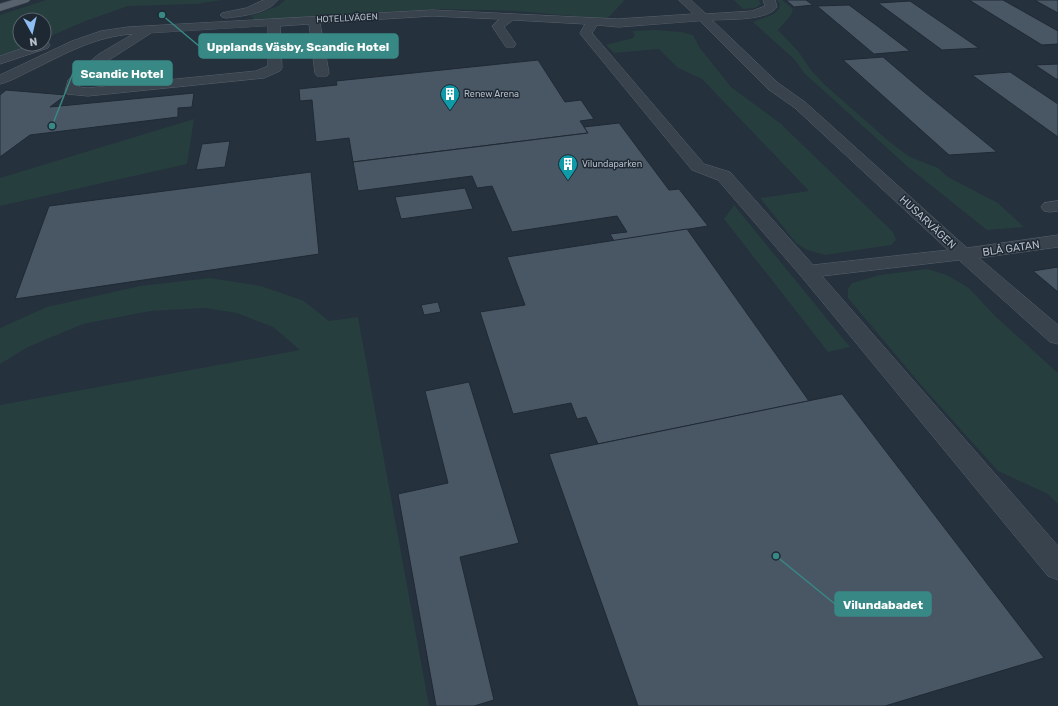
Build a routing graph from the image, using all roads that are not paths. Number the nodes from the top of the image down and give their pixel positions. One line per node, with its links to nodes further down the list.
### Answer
1 (24, 0): 6 (main road)
2 (272, 0): 13 (street)
3 (685, 0): 9 (street, HUSARVÄGEN)
4 (769, 0): 8 (street, HOTELLVÄGEN)
5 (709, 6): 8 (street, HUSARVÄGEN)
6 (0, 8)
7 (510, 16): 10 (street, HOTELLVÄGEN); 12 (street, HOTELLVÄGEN); 16 (street)
8 (719, 17): 9 (street, HOTELLVÄGEN); 20 (street, HUSARVÄGEN)
9 (704, 18): 12 (street, HOTELLVÄGEN); 20 (street, HUSARVÄGEN)
10 (314, 20): 11 (street, HOTELLVÄGEN); 18 (street)
11 (274, 22): 14 (street, HOTELLVÄGEN); 14 (street)
12 (593, 22): 23 (street)
13 (88, 27)
14 (150, 30): 19 (street, HOTELLVÄGEN)
15 (55, 39): 17 (street)
16 (510, 44)
17 (0, 60)
18 (322, 73)
19 (0, 80)
20 (800, 105): 22 (street, HUSARVÄGEN)
21 (1058, 241): 22 (street, BLÅ GATAN)
22 (963, 254): 23 (street, BLÅ GATAN); 24 (street, HUSARVÄGEN)
23 (808, 272): 25 (street)
24 (1058, 337)
25 (1058, 567)

